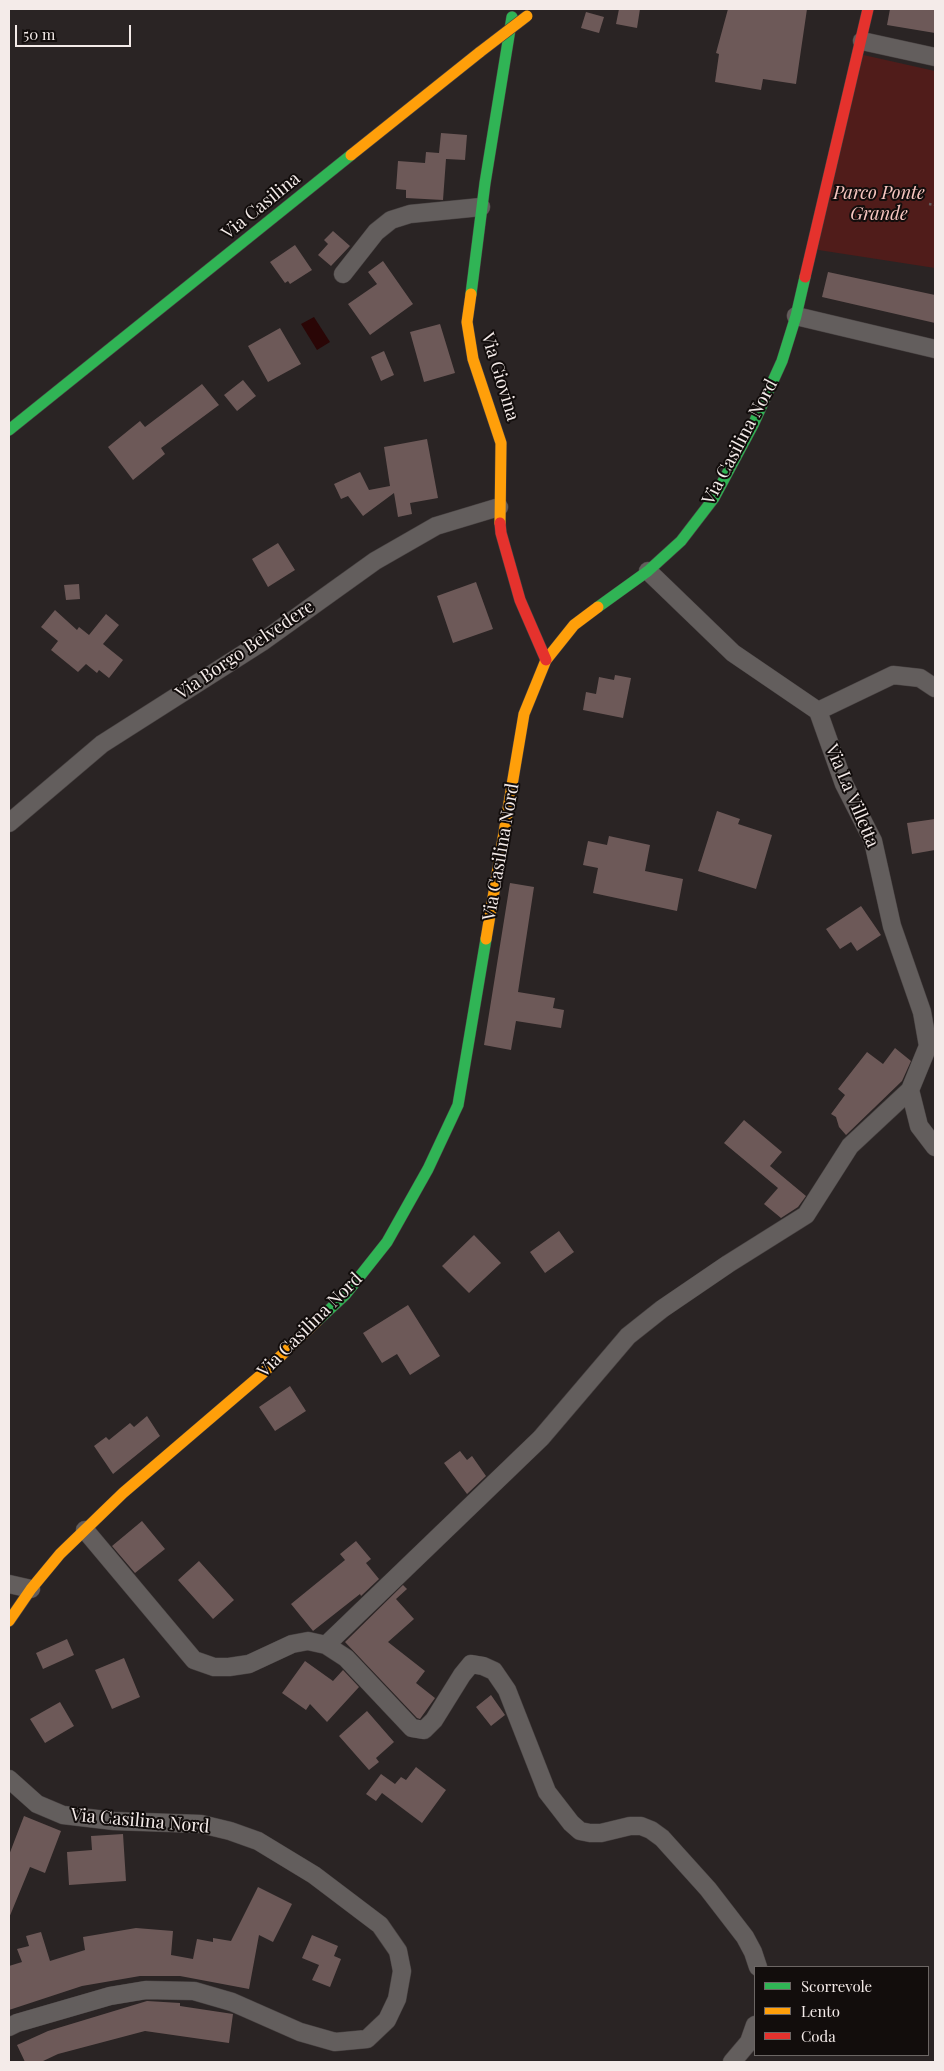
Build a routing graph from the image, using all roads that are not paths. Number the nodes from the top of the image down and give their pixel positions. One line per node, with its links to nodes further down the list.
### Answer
1 (515, 9): 6 (street, Via Giovina)
2 (868, 9): 4 (street, Via Casilina Nord)
3 (531, 12): 10 (street, Via Casilina, bridge)
4 (862, 41): 5 (street); 8 (street, Via Casilina Nord)
5 (935, 57)
6 (481, 207): 7 (street); 11 (street, Via Giovina)
7 (343, 274)
8 (796, 316): 9 (street); 12 (street, Via Casilina Nord)
9 (935, 349)
10 (9, 430)
11 (499, 507): 13 (street, Via Giovina); 16 (street, Via Borgo Belvedere)
12 (648, 572): 13 (street, Via Casilina Nord); 15 (street)
13 (546, 660): 19 (street, Via Casilina Nord)
14 (935, 688): 15 (street)
15 (818, 711): 17 (street, Via La Villetta)
16 (9, 824)
17 (910, 1090): 18 (street); 23 (street)
18 (935, 1147)
19 (85, 1530): 21 (street, Via Casilina Nord); 23 (street)
20 (9, 1584): 21 (street)
21 (30, 1589): 22 (street, Via Casilina Nord)
22 (9, 1621)
23 (326, 1645): 25 (street)
24 (9, 1779): 26 (street, Via Casilina Nord)
25 (758, 1966)
26 (9, 2027)
27 (754, 2028): 28 (street)
28 (732, 2062)

